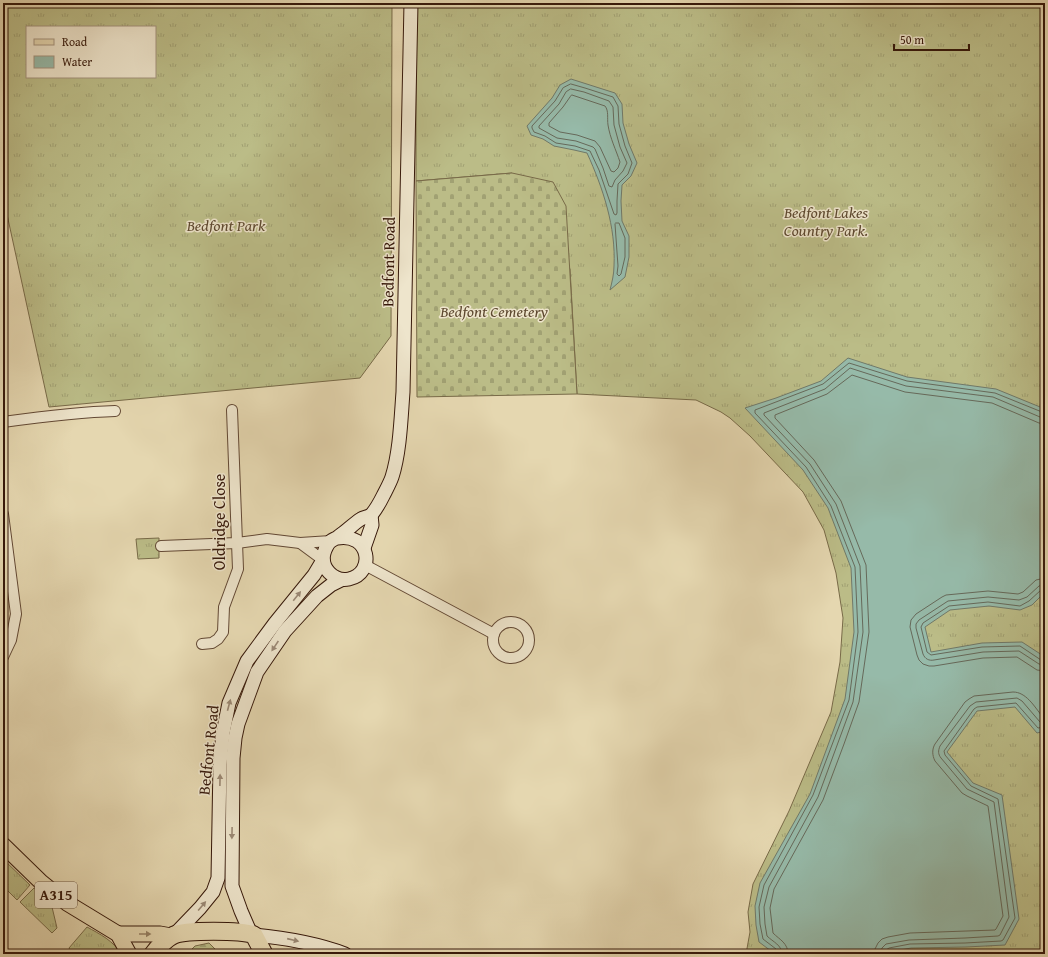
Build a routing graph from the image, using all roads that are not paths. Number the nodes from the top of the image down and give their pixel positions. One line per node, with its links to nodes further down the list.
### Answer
1 (411, 3): 6 (street, Bedfont Road)
2 (232, 410): 9 (street, Oldridge Close)
3 (115, 411): 4 (street)
4 (3, 422)
5 (3, 514): 17 (street)
6 (371, 515): 7 (street, Bedfont Road); 11 (street, Bedfont Road)
7 (334, 539): 8 (street); 11 (street); 12 (street, Bedfont Road)
8 (300, 542): 9 (street); 12 (street)
9 (237, 543): 10 (street); 16 (street, Oldridge Close)
10 (161, 546)
11 (364, 548): 13 (street, Bedfont Road)
12 (323, 560): 14 (street); 21 (street, Bedfont Road, one-way to 12)
13 (365, 565): 14 (street, Bedfont Road); 15 (street)
14 (341, 580): 20 (street, Bedfont Road, one-way to 20)
15 (494, 634)
16 (202, 644)
17 (3, 658)
18 (3, 845): 19 (main road, A315)
19 (118, 934): 21 (main road, one-way to 21); 23 (main road, A315)
20 (253, 934): 21 (highway); 22 (street, one-way to 22); 25 (highway)
21 (173, 935): 24 (highway)
22 (332, 949): 26 (street); 27 (street)
23 (129, 954)
24 (153, 954)
25 (264, 954)
26 (318, 954)
27 (345, 954)

